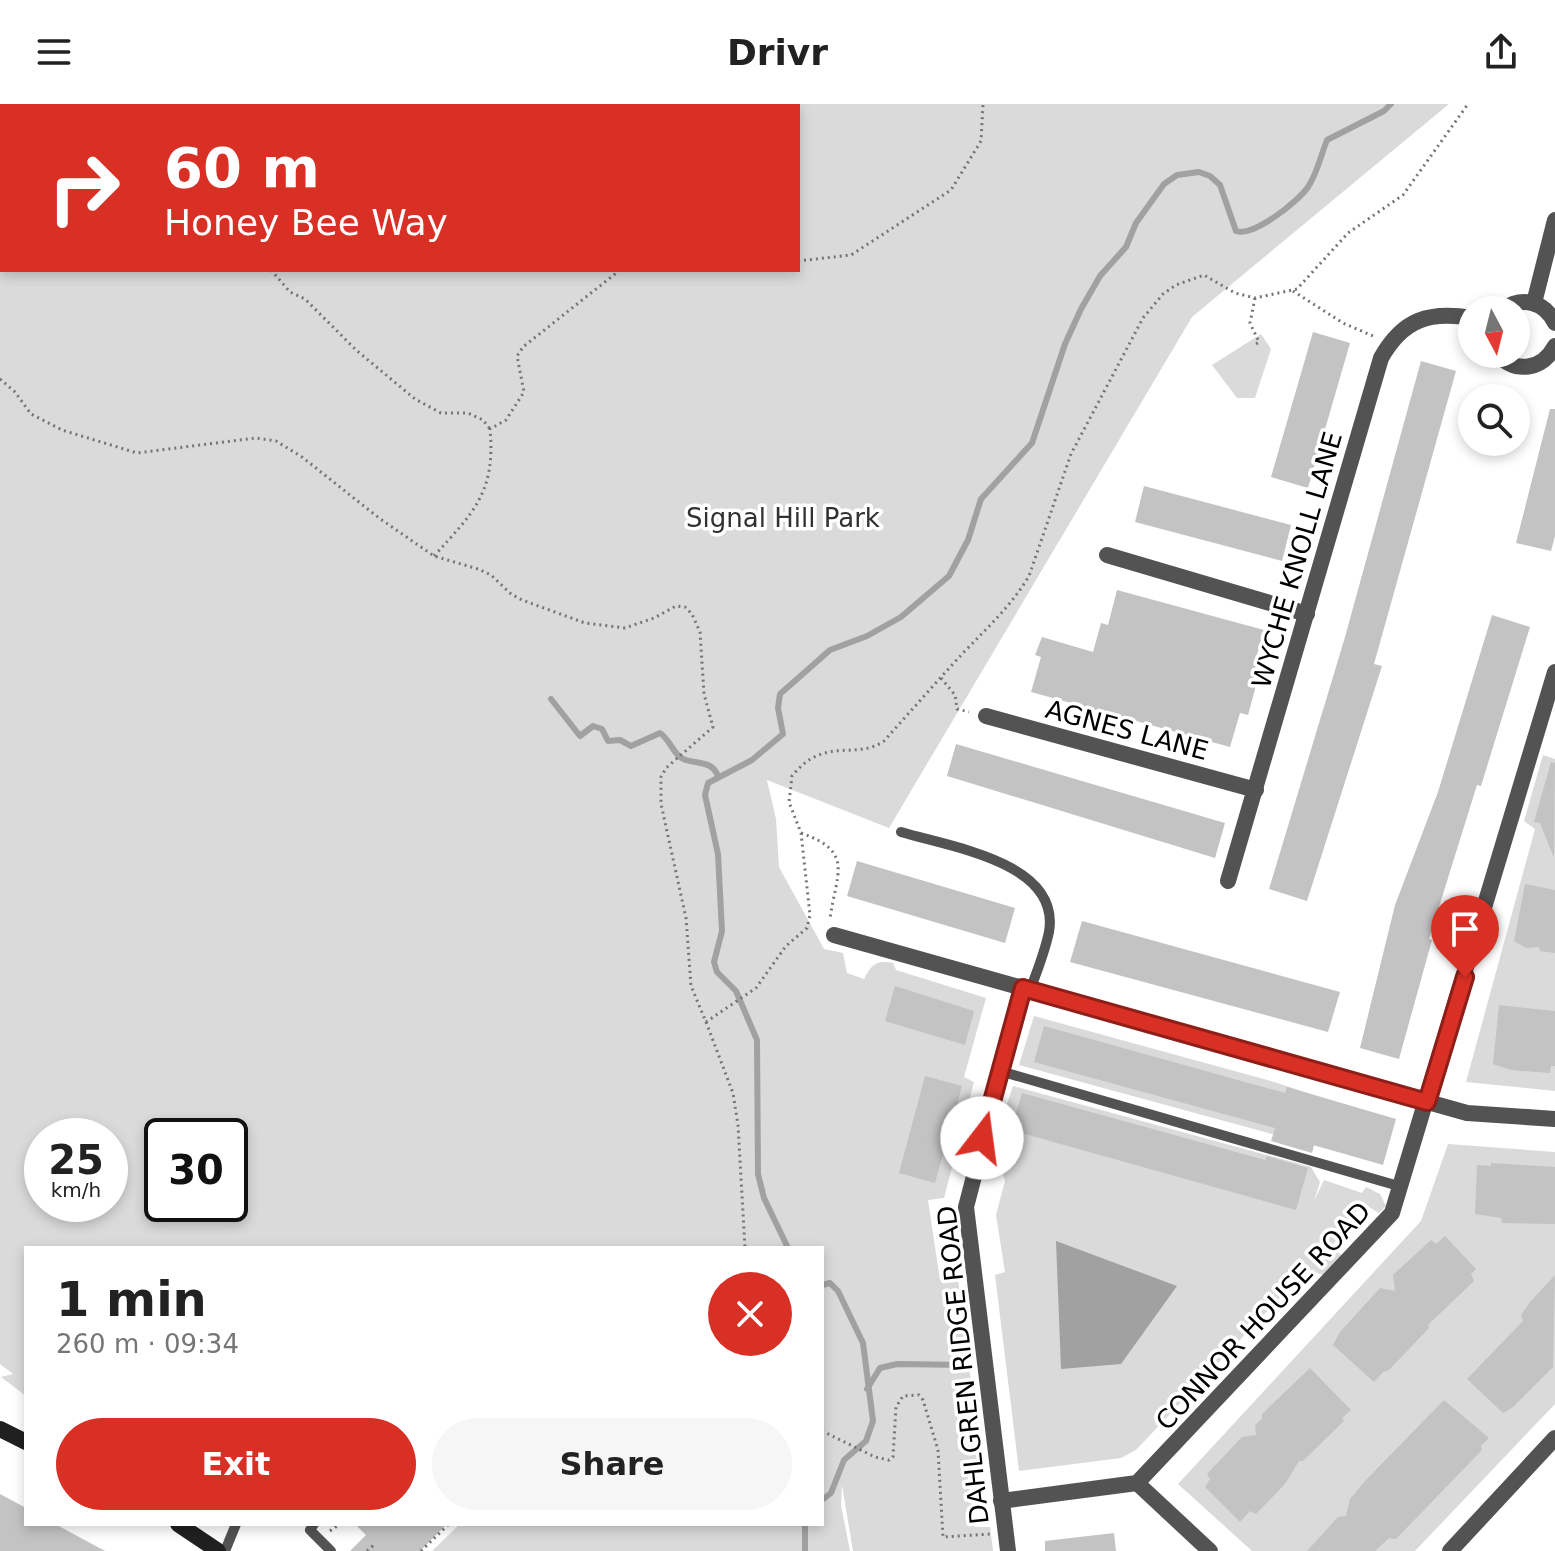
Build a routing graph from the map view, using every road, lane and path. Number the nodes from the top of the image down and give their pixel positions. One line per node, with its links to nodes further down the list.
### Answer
1 (983, 104): 4 (path)
2 (1468, 104): 7 (path)
3 (1555, 220): 10 (street)
4 (800, 261)
5 (273, 272): 18 (path)
6 (617, 272): 18 (path)
7 (1293, 291): 8 (path); 13 (path)
8 (1255, 298): 14 (path); 23 (path)
9 (1530, 303): 10 (street)
10 (1534, 303): 12 (street)
11 (1458, 317): 13 (street)
12 (1555, 323)
13 (1390, 343): 21 (street, WYCHE KNOLL LANE)
14 (1256, 344)
15 (1555, 347): 16 (street)
16 (1530, 367)
17 (0, 379): 20 (path)
18 (490, 429): 20 (path)
19 (1107, 555): 21 (street)
20 (434, 556): 32 (path)
21 (1307, 614): 26 (street, WYCHE KNOLL LANE)
22 (1555, 672): 25 (street, CONNOR HOUSE ROAD)
23 (941, 678): 24 (path); 28 (path)
24 (986, 716): 26 (street, AGNES LANE)
25 (1548, 723): 34 (street, CONNOR HOUSE ROAD)
26 (1256, 790): 29 (street, WYCHE KNOLL LANE)
27 (901, 832): 31 (lane)
28 (801, 833): 30 (path); 32 (path)
29 (1228, 881)
30 (832, 927): 31 (street)
31 (1026, 989): 33 (street, DAHLGREN RIDGE ROAD); 34 (street)
32 (706, 1022): 37 (path)
33 (1000, 1071): 36 (lane); 43 (street, DAHLGREN RIDGE ROAD)
34 (1427, 1102): 35 (street); 36 (street, CONNOR HOUSE ROAD)
35 (1555, 1119)
36 (1402, 1187): 42 (street, CONNOR HOUSE ROAD)
37 (745, 1246)
38 (0, 1429): 41 (main road)
39 (824, 1432): 50 (path)
40 (1555, 1438): 59 (street)
41 (24, 1441)
42 (1137, 1483): 43 (street); 58 (street)
43 (1001, 1501): 50 (street, DAHLGREN RIDGE ROAD)
44 (181, 1526): 52 (main road)
45 (235, 1526): 53 (lane)
46 (313, 1526): 54 (lane)
47 (337, 1526): 49 (path)
48 (447, 1526): 56 (path)
49 (330, 1531)
50 (1005, 1533): 57 (street, DAHLGREN RIDGE ROAD)
51 (375, 1544): 55 (path)
52 (218, 1551)
53 (225, 1551)
54 (331, 1551)
55 (367, 1551)
56 (421, 1551)
57 (1008, 1551)
58 (1210, 1551)
59 (1450, 1551)

